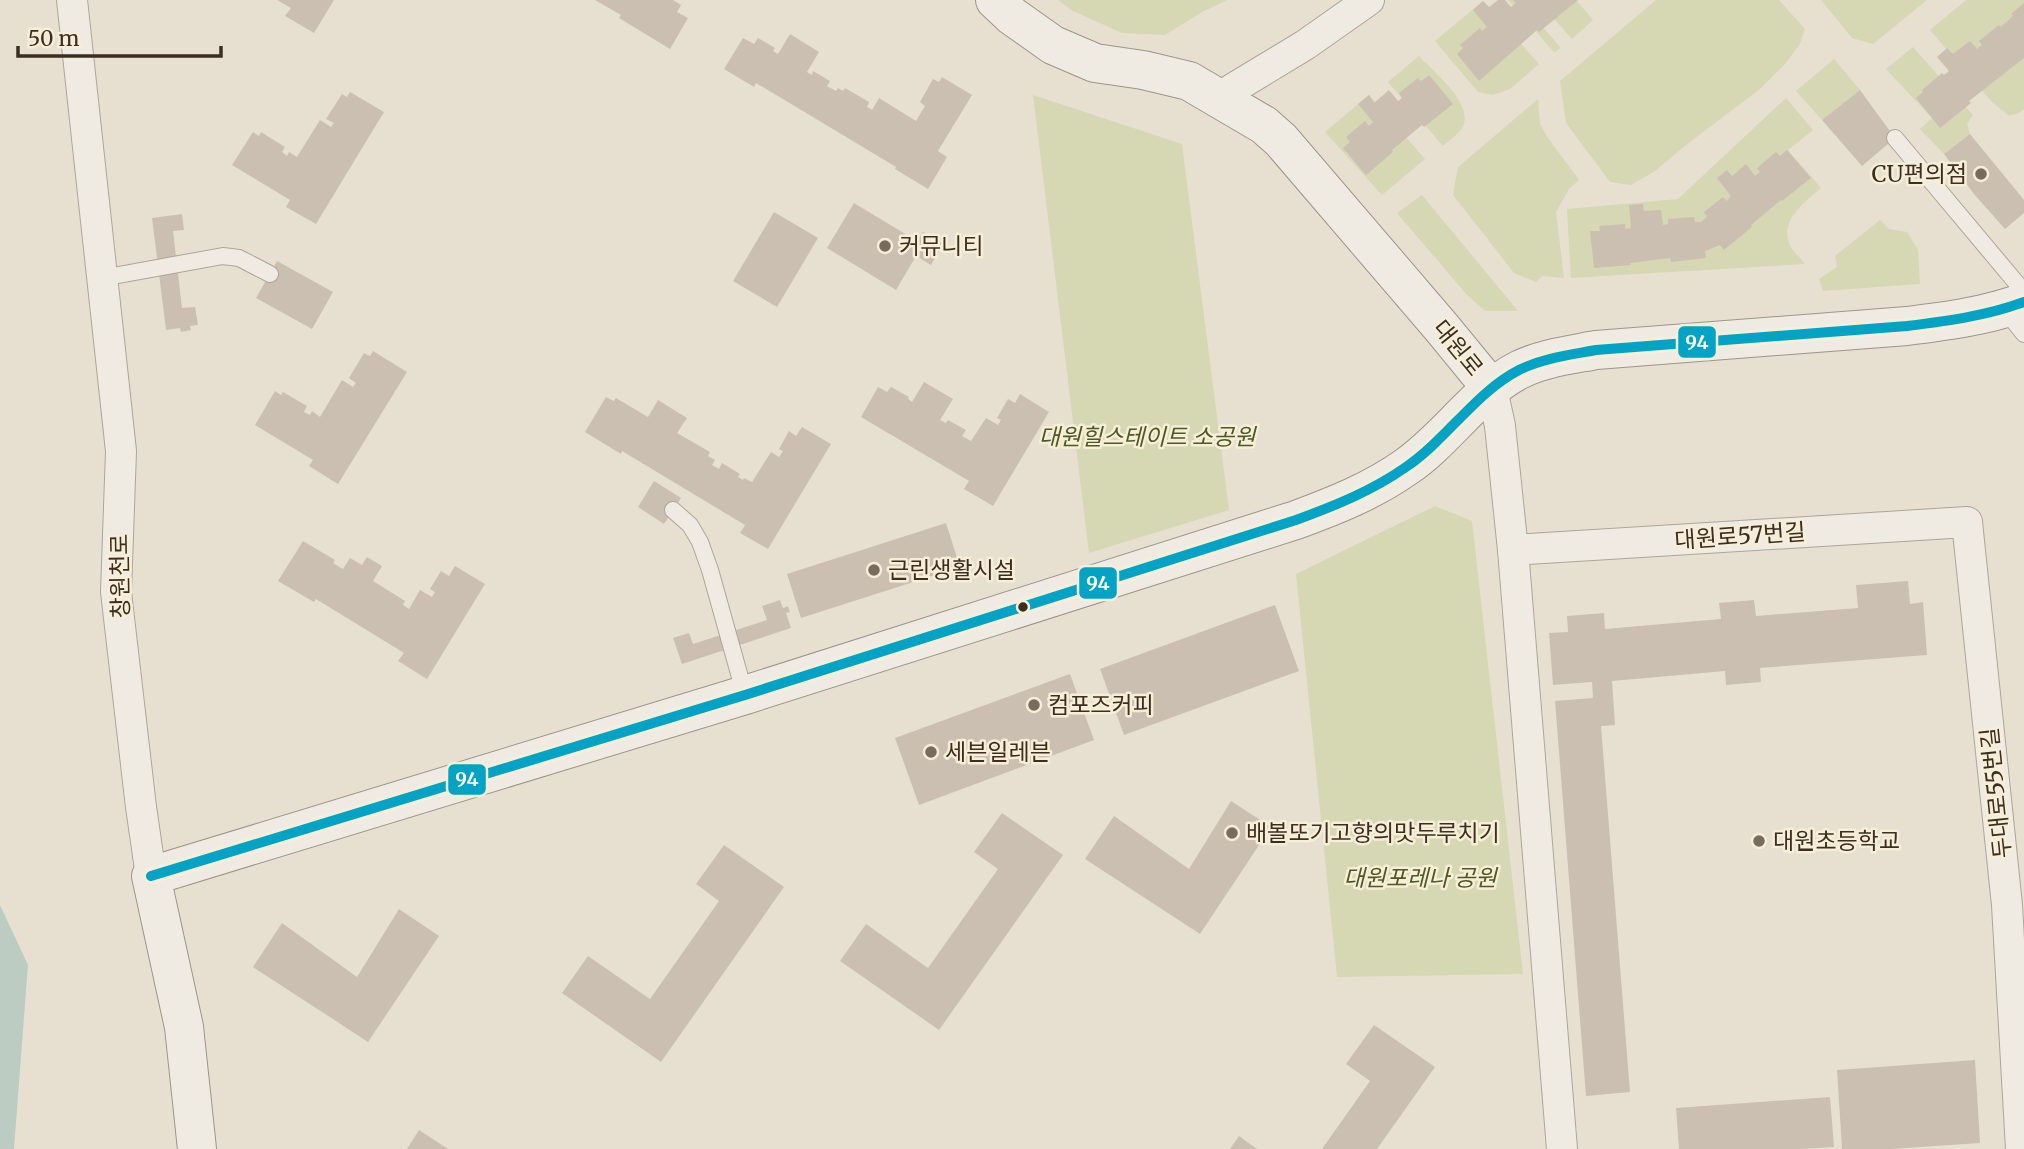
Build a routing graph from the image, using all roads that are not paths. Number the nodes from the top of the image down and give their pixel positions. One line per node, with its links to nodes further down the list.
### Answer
1 (72, 0): 7 (street, 창원천로)
2 (995, 0): 4 (street, 대원로)
3 (1369, 0): 4 (street)
4 (1219, 97): 9 (street, 대원로)
5 (1895, 138): 8 (lane)
6 (270, 274): 7 (lane)
7 (102, 278): 14 (street, 창원천로)
8 (2019, 309): 9 (street, 대원로)
9 (1492, 389): 12 (street); 13 (street)
10 (673, 510): 13 (lane)
11 (1967, 522): 12 (street, 대원로57번길); 15 (street, 두대로55번길)
12 (1513, 550): 18 (street)
13 (745, 695): 14 (street)
14 (151, 876): 17 (street, 창원천로)
15 (2016, 895): 16 (street, 두대로55번길)
16 (2019, 1043): 19 (street, 두대로55번길)
17 (197, 1149)
18 (1562, 1149)
19 (2021, 1149)

